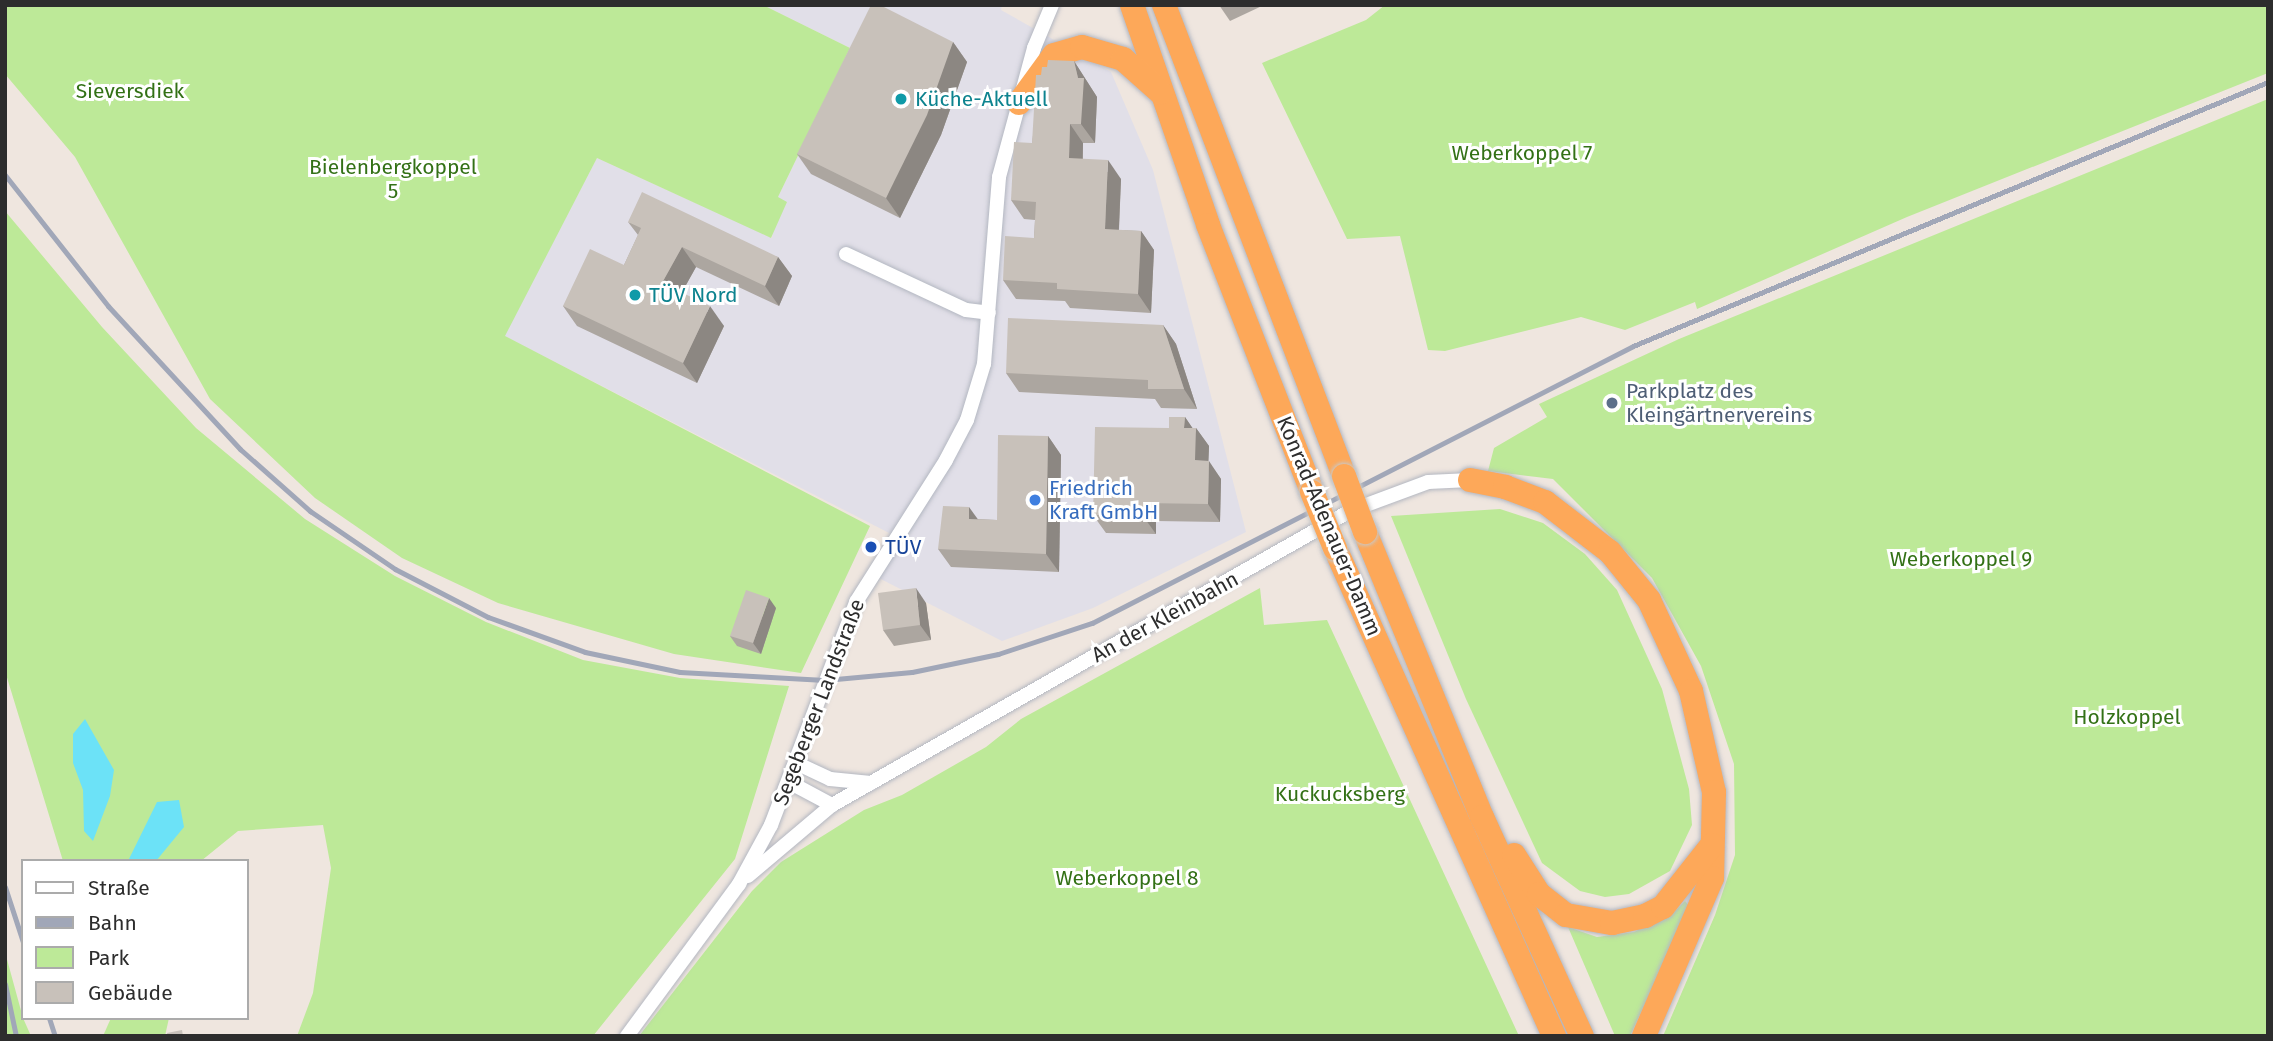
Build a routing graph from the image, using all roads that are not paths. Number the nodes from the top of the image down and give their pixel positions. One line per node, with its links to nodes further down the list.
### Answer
1 (1052, 5): 5 (street, Segeberger Landstraße)
2 (1132, 5): 4 (highway, Konrad-Adenauer-Damm)
3 (1165, 7): 13 (highway, Konrad-Adenauer-Damm, bridge)
4 (1162, 94): 5 (highway); 17 (highway, Konrad-Adenauer-Damm, bridge)
5 (1019, 103): 7 (street, Segeberger Landstraße)
6 (846, 254): 7 (street)
7 (989, 313): 9 (street, Segeberger Landstraße)
8 (1470, 480): 11 (street, An der Kleinbahn); 14 (highway)
9 (796, 763): 10 (street, Segeberger Landstraße); 11 (street)
10 (789, 782): 12 (street); 15 (street, Segeberger Landstraße)
11 (871, 783): 12 (street, An der Kleinbahn)
12 (832, 805): 15 (street, An der Kleinbahn)
13 (1482, 817): 14 (highway); 18 (highway, Konrad-Adenauer-Damm)
14 (1712, 845): 19 (highway)
15 (740, 884): 16 (street, Segeberger Landstraße)
16 (627, 1036)
17 (1554, 1036)
18 (1582, 1036)
19 (1644, 1036)

